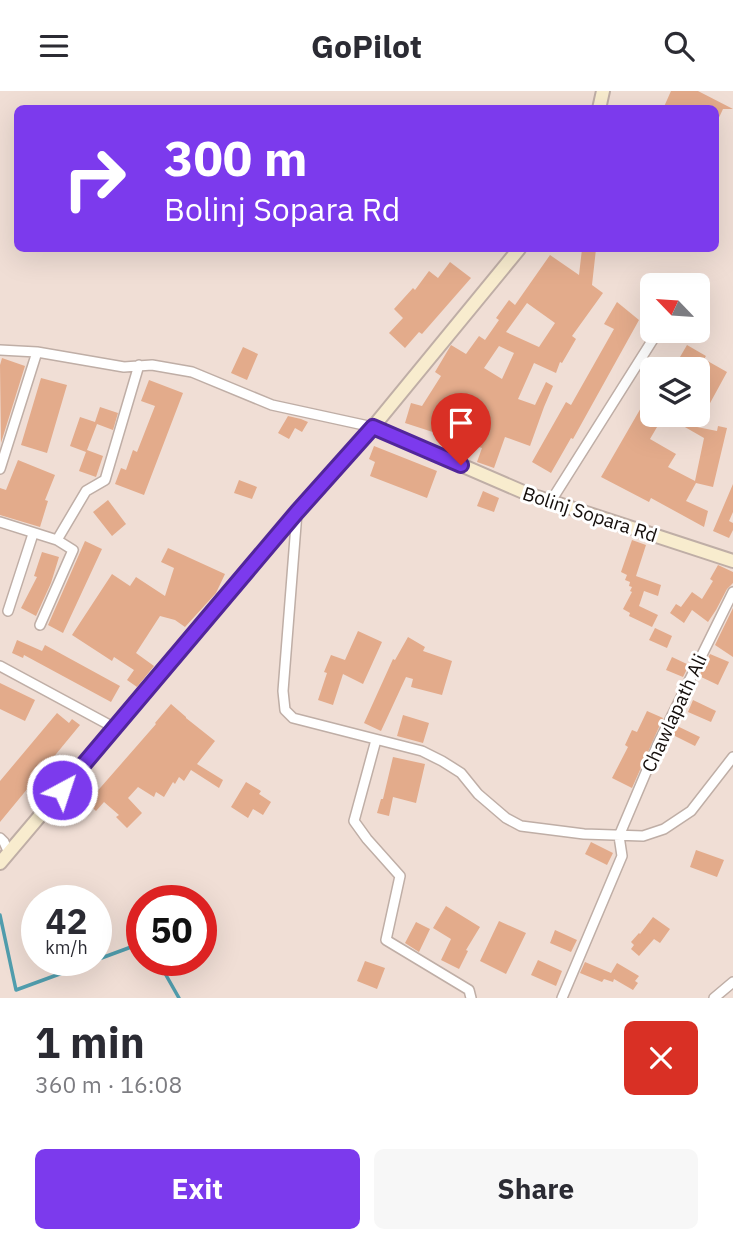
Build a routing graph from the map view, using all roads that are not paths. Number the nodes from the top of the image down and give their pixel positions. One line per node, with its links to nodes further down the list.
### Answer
1 (517, 252): 6 (main road)
2 (651, 343): 8 (street)
3 (0, 350): 4 (street)
4 (37, 352): 5 (street); 7 (street)
5 (139, 365): 6 (street); 12 (street)
6 (373, 427): 8 (main road, Bolinj Sopara Rd); 9 (main road)
7 (0, 469)
8 (551, 501): 13 (main road, Bolinj Sopara Rd)
9 (297, 512): 18 (main road); 19 (street)
10 (0, 522): 11 (street)
11 (33, 534): 12 (street); 15 (street)
12 (57, 540): 16 (street)
13 (733, 561)
14 (733, 593): 21 (street, Chawlapath Ali)
15 (8, 611)
16 (40, 625)
17 (0, 666): 18 (street)
18 (115, 727): 23 (main road)
19 (376, 740): 21 (street); 26 (street)
20 (733, 757): 21 (street)
21 (619, 836): 27 (street, Chawlapath Ali)
22 (0, 838): 23 (street)
23 (9, 853): 24 (main road)
24 (0, 863)
25 (733, 982): 28 (street)
26 (471, 998)
27 (562, 998)
28 (714, 998)

